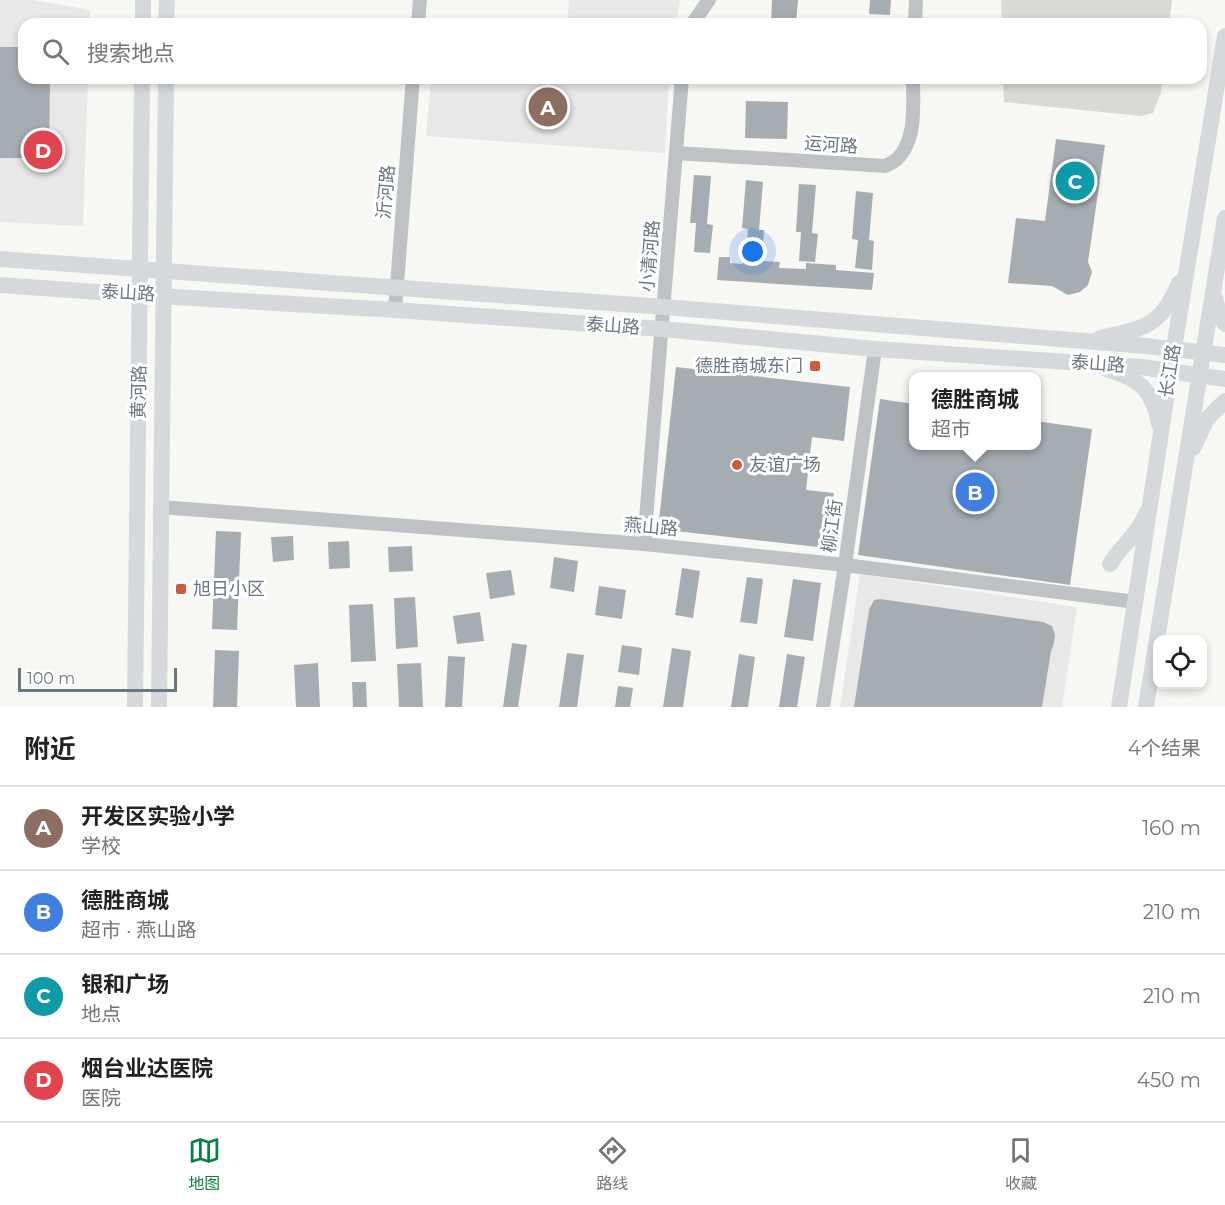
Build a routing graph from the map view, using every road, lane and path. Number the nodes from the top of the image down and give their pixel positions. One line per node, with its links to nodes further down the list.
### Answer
1 (143, 0): 6 (main road)
2 (167, 0): 7 (main road)
3 (420, 0): 8 (street)
4 (709, 0): 9 (street)
5 (916, 0): 10 (street)
6 (143, 18)
7 (166, 18)
8 (418, 18)
9 (696, 18)
10 (915, 18)
11 (1225, 36): 19 (main road, 长江路)
12 (142, 84): 21 (main road, 黄河路)
13 (166, 84): 22 (main road, 黄河路)
14 (413, 84): 25 (street, 沂河路)
15 (682, 84): 17 (street, 小清河路)
16 (913, 84): 17 (street, 运河路)
17 (676, 153): 28 (street, 小清河路)
18 (1225, 218): 23 (main road, 长江路)
19 (1191, 248): 32 (main road); 33 (main road, 长江路)
20 (0, 259): 21 (main road, 泰山路)
21 (140, 270): 22 (main road, 泰山路); 26 (main road, 黄河路)
22 (164, 271): 25 (main road, 泰山路); 27 (main road, 黄河路)
23 (1215, 282): 30 (main road); 35 (main road, 长江路)
24 (0, 285): 26 (main road, 泰山路)
25 (396, 287): 28 (main road, 泰山路); 29 (street, 沂河路)
26 (140, 295): 27 (main road, 泰山路); 50 (main road, 黄河路)
27 (164, 295): 29 (main road, 泰山路); 45 (main road, 黄河路)
28 (664, 307): 31 (street, 小清河路); 32 (main road, 泰山路)
29 (395, 310): 31 (main road, 泰山路)
30 (1225, 324)
31 (662, 329): 34 (main road, 泰山路); 46 (street, 小清河路)
32 (1084, 342): 33 (main road, 泰山路)
33 (1174, 348): 35 (main road, 泰山路); 38 (main road, 长江路)
34 (875, 349): 37 (main road, 泰山路); 48 (street, 柳江街)
35 (1203, 352): 36 (main road, 泰山路); 39 (main road, 长江路)
36 (1225, 355)
37 (1082, 363): 38 (main road, 泰山路); 42 (main road)
38 (1170, 370): 39 (main road, 泰山路); 42 (main road, 长江路)
39 (1199, 374): 40 (main road, 泰山路); 43 (main road, 长江路)
40 (1225, 379)
41 (1225, 401): 43 (main road)
42 (1160, 438): 44 (main road, 长江路)
43 (1185, 465): 54 (main road, 长江路)
44 (1150, 505): 47 (main road); 49 (main road, 长江路)
45 (160, 507): 46 (street, 燕山路); 51 (main road, 黄河路)
46 (644, 544): 48 (street, 燕山路)
47 (1110, 564)
48 (845, 565): 49 (street, 燕山路); 52 (street, 柳江街)
49 (1136, 602): 53 (main road, 长江路)
50 (135, 707)
51 (159, 707)
52 (823, 707)
53 (1119, 707)
54 (1146, 707)

